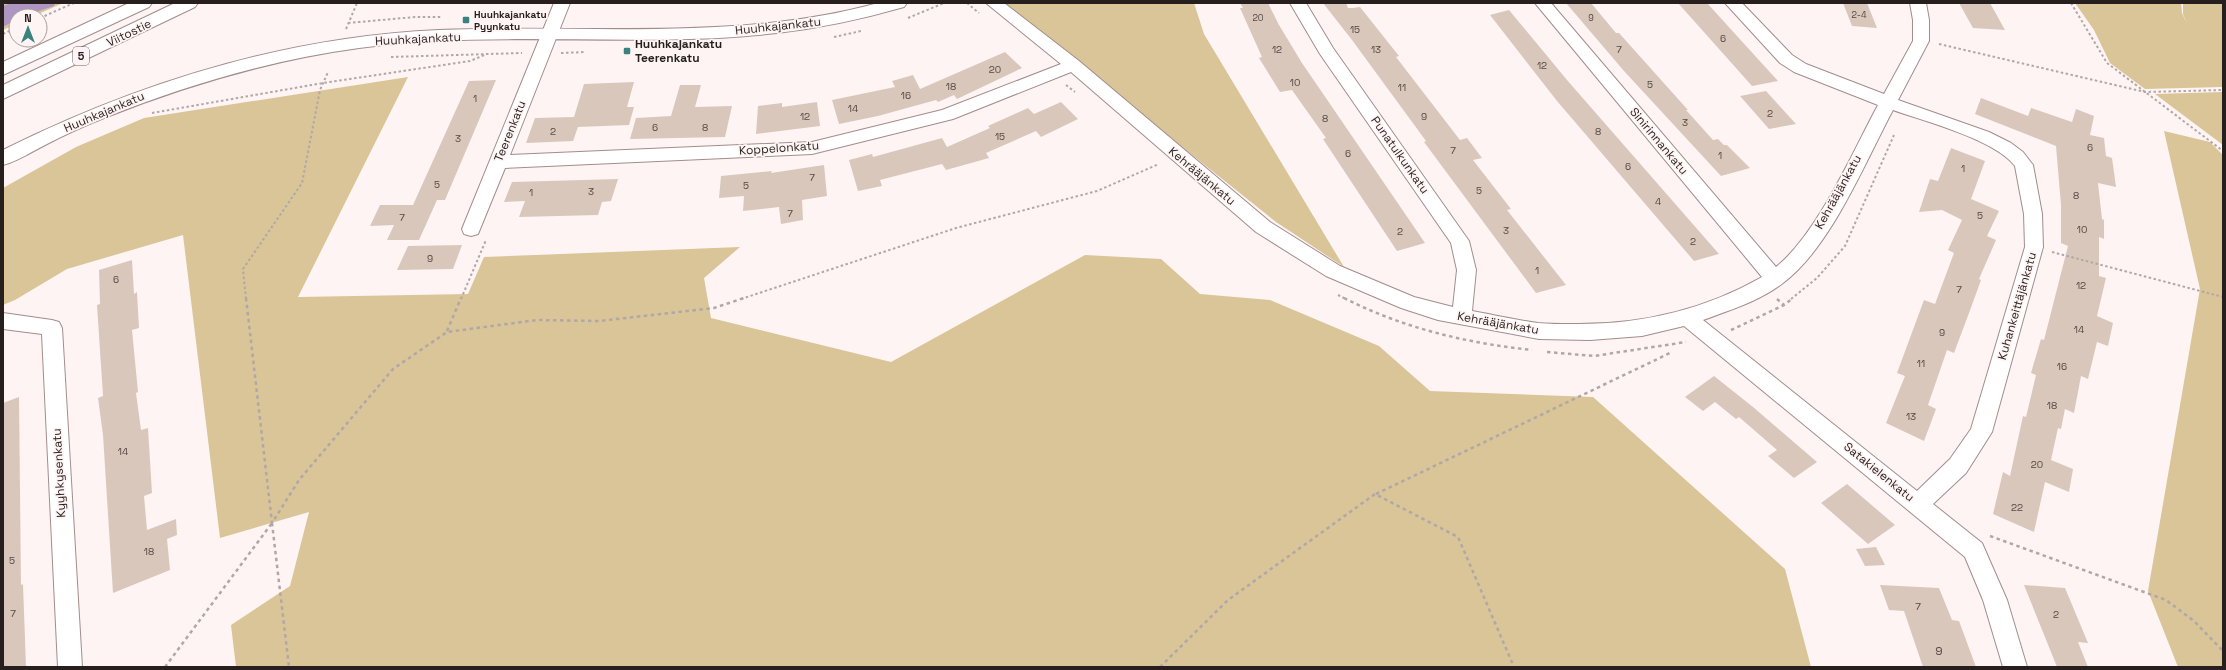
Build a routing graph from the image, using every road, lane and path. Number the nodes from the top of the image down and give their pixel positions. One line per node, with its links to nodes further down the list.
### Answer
1 (74, 3): 14 (path)
2 (143, 3): 23 (main road, Viitostie / 5)
3 (189, 3): 29 (main road, Viitostie / 5)
4 (357, 3): 17 (path)
5 (562, 3): 16 (street, Teerenkatu)
6 (898, 3): 16 (main road, Huuhkajankatu)
7 (967, 3): 15 (path)
8 (994, 3): 22 (street, Kehrääjänkatu)
9 (1298, 3): 46 (street, Punatulkunkatu)
10 (1543, 3): 43 (street, Sinirinnankatu)
11 (1733, 3): 31 (street, Kuhankeittäjänkatu)
12 (1918, 3): 18 (street, Kehrääjänkatu)
13 (2071, 3): 28 (path)
14 (48, 14)
15 (986, 18)
16 (550, 34): 19 (street, Teerenkatu); 35 (main road, Huuhkajankatu)
17 (344, 36)
18 (1921, 41): 28 (path); 31 (street, Kehrääjänkatu)
19 (540, 53): 20 (path); 37 (street, Teerenkatu)
20 (490, 54): 21 (path); 26 (path)
21 (383, 58)
22 (1073, 65): 25 (street, Koppelonkatu); 46 (street, Kehrääjänkatu)
23 (3, 69)
24 (328, 72): 26 (path)
25 (1053, 73): 30 (path); 37 (street, Koppelonkatu)
26 (323, 83): 32 (path); 56 (path)
27 (2223, 90): 28 (path)
28 (2145, 92): 34 (path)
29 (3, 93)
30 (1076, 93)
31 (1886, 102): 33 (street, Kuhankeittäjänkatu); 43 (street, Kehrääjänkatu)
32 (153, 108)
33 (1906, 108): 42 (street, Kuhankeittäjänkatu); 50 (path)
34 (2223, 151)
35 (3, 158)
36 (1153, 159): 38 (path)
37 (497, 162): 40 (street, Teerenkatu)
38 (1159, 164): 39 (path); 49 (path)
39 (1164, 168)
40 (470, 229)
41 (489, 234): 49 (path)
42 (2034, 247): 45 (path); 55 (street, Kuhankeittäjänkatu)
43 (1775, 279): 47 (street, Kehrääjänkatu)
44 (1337, 294): 51 (path)
45 (2223, 297)
46 (1461, 317): 47 (street, Kehrääjänkatu)
47 (1687, 318): 50 (street, Satakielenkatu)
48 (3, 321): 59 (street, Kyyhkysenkatu)
49 (447, 332): 56 (path)
50 (1713, 339): 52 (path); 55 (street, Satakielenkatu)
51 (1533, 350)
52 (1541, 351)
53 (1672, 352): 54 (path)
54 (1375, 494): 62 (path); 63 (path)
55 (1919, 503): 64 (street, Satakielenkatu)
56 (272, 523): 60 (path); 61 (path)
57 (1985, 534): 58 (path)
58 (2223, 651)
59 (70, 667)
60 (165, 667)
61 (289, 667)
62 (1160, 667)
63 (1514, 667)
64 (2015, 667)

